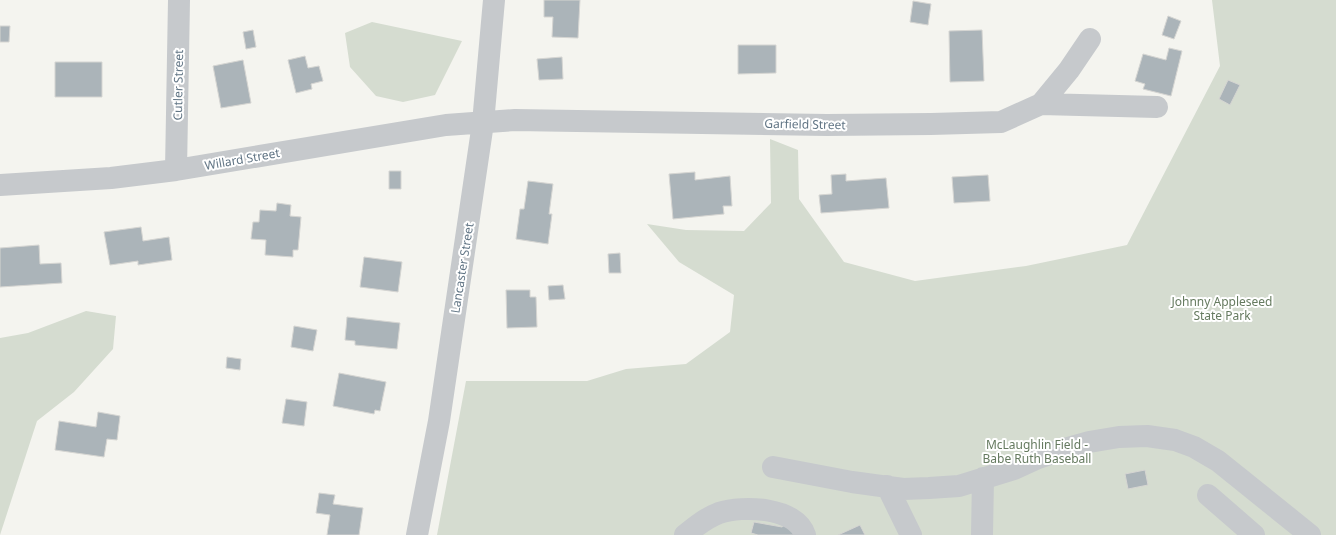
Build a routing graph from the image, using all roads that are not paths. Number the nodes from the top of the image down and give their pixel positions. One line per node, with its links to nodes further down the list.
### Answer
1 (179, 0): 7 (street, Cutler Street)
2 (494, 0): 6 (street, Lancaster Street)
3 (1090, 39): 4 (street, Garfield Street)
4 (1041, 104): 5 (street); 6 (street, Garfield Street)
5 (1157, 107)
6 (484, 123): 7 (street, Willard Street); 13 (street, Lancaster Street)
7 (176, 170): 8 (street, Willard Street)
8 (0, 185)
9 (772, 467): 11 (street)
10 (983, 478): 11 (street); 17 (street); 19 (street)
11 (887, 486): 16 (street)
12 (1208, 494): 18 (street)
13 (417, 535)
14 (685, 535): 15 (street)
15 (806, 535)
16 (911, 535)
17 (982, 535)
18 (1254, 535)
19 (1310, 535)

